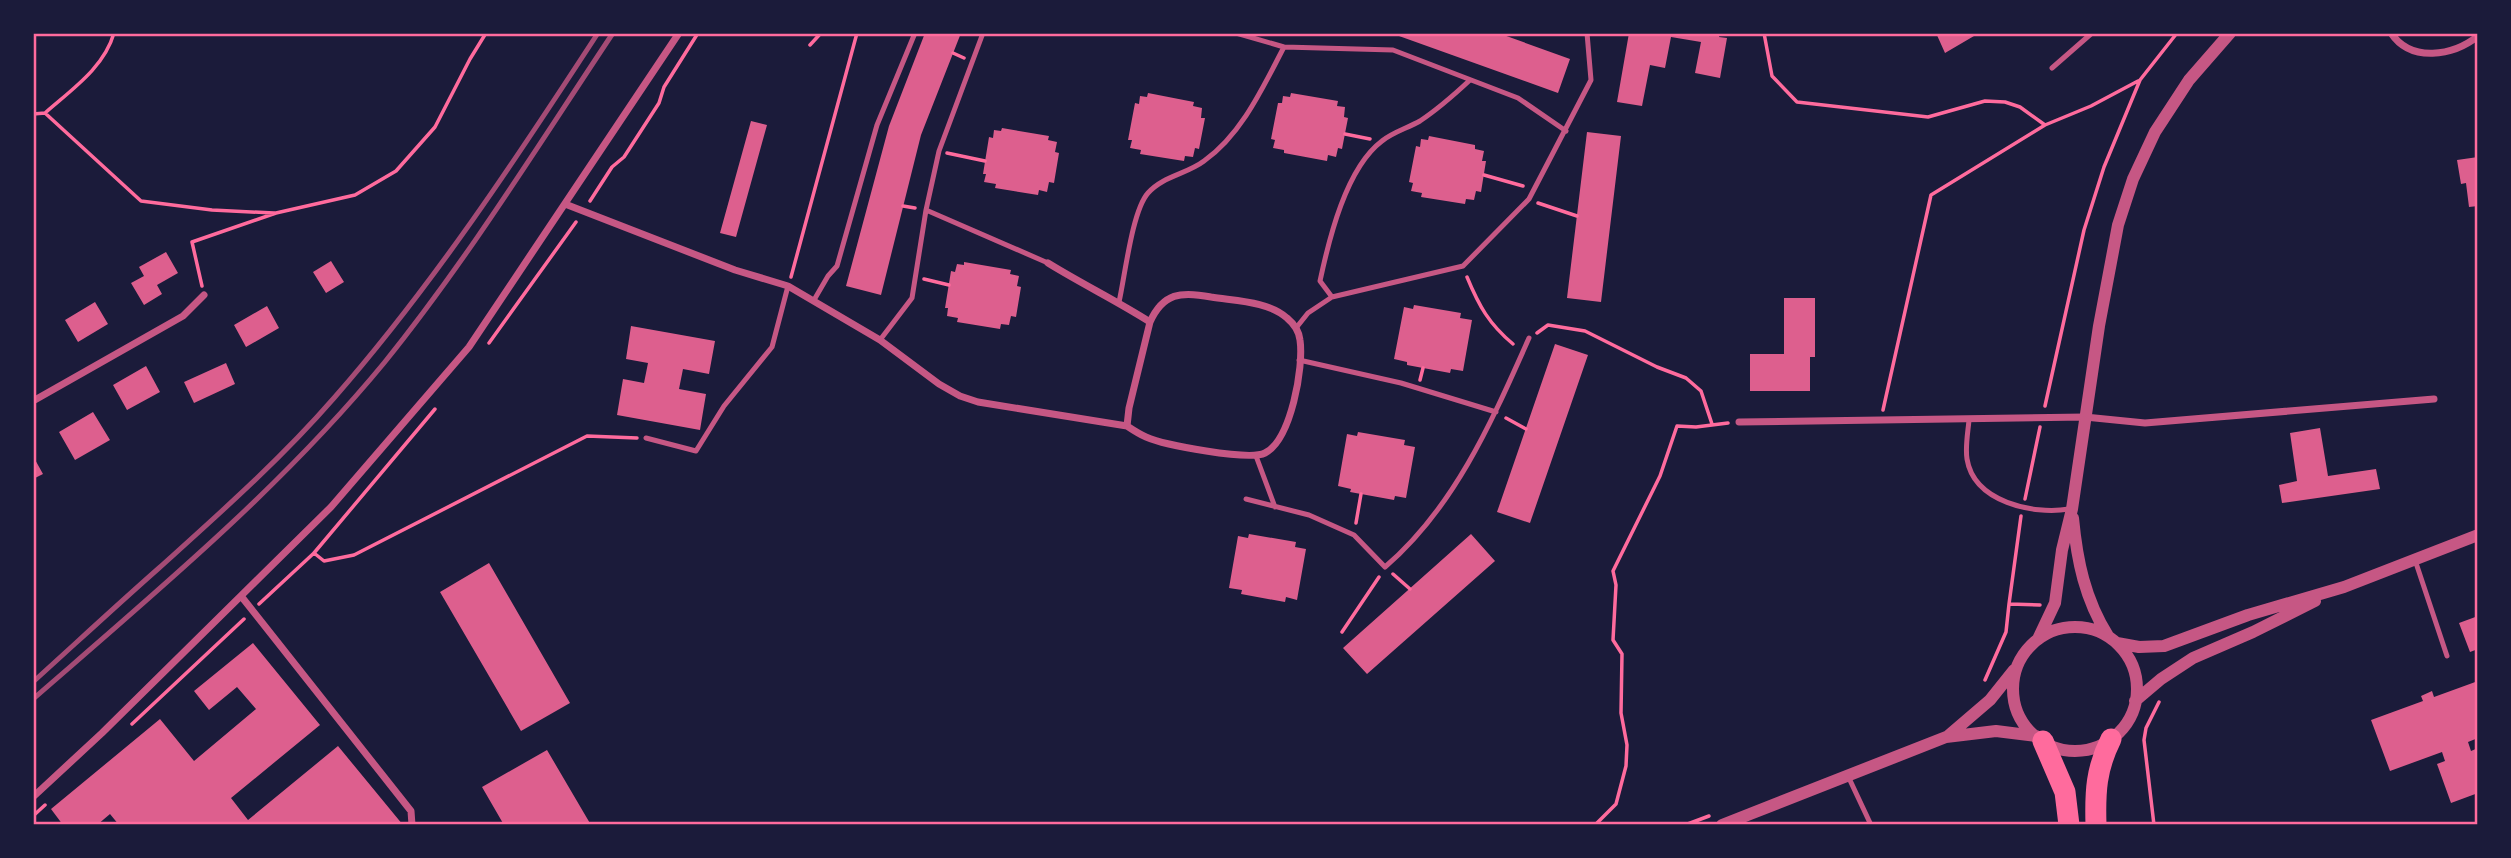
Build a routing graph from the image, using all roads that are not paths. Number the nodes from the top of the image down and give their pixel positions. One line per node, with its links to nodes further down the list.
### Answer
1 (679, 33): 14 (street)
2 (915, 33): 20 (lane)
3 (983, 33): 15 (lane)
4 (1236, 33): 10 (lane)
5 (1587, 33): 13 (lane)
6 (2092, 33): 11 (lane)
7 (2230, 33): 30 (street)
8 (2391, 33): 9 (street)
9 (2478, 36)
10 (1284, 47): 12 (lane); 21 (lane)
11 (2052, 68)
12 (1470, 79): 13 (lane); 19 (lane)
13 (1566, 131): 19 (lane)
14 (565, 204): 17 (street); 42 (street)
15 (926, 210): 16 (lane); 25 (lane)
16 (1048, 263): 21 (street)
17 (788, 286): 20 (street); 34 (lane)
18 (204, 295): 28 (street)
19 (1332, 296): 23 (lane)
20 (814, 300): 25 (street)
21 (1119, 302): 22 (street)
22 (1150, 322): 23 (street); 33 (street)
23 (1296, 328): 26 (street)
24 (1529, 338): 29 (lane)
25 (880, 340): 33 (street)
26 (1299, 360): 29 (lane); 35 (street)
27 (2434, 399): 30 (street)
28 (33, 401)
29 (1496, 412): 37 (lane)
30 (2085, 417): 31 (street); 38 (street)
31 (1969, 420): 32 (street); 38 (lane)
32 (1739, 422)
33 (1128, 426): 35 (street)
34 (646, 438)
35 (1256, 456): 37 (lane)
36 (1246, 499): 37 (lane)
37 (1275, 507)
38 (2071, 509): 43 (street); 44 (street)
39 (2478, 535): 40 (street)
40 (2415, 560): 41 (street); 45 (lane)
41 (2344, 587): 44 (street); 47 (street)
42 (242, 596): 52 (street); 53 (street)
43 (2038, 639): 44 (street); 46 (street)
44 (2113, 640): 47 (street)
45 (2447, 656)
46 (2019, 664): 48 (street); 49 (street)
47 (2135, 701): 50 (street)
48 (1947, 737): 49 (street); 51 (street)
49 (2039, 739): 50 (street); 56 (highway)
50 (2111, 739): 57 (highway)
51 (1848, 776): 54 (street); 55 (lane)
52 (33, 797)
53 (412, 825)
54 (1723, 825)
55 (1871, 825)
56 (2069, 825)
57 (2096, 825)

